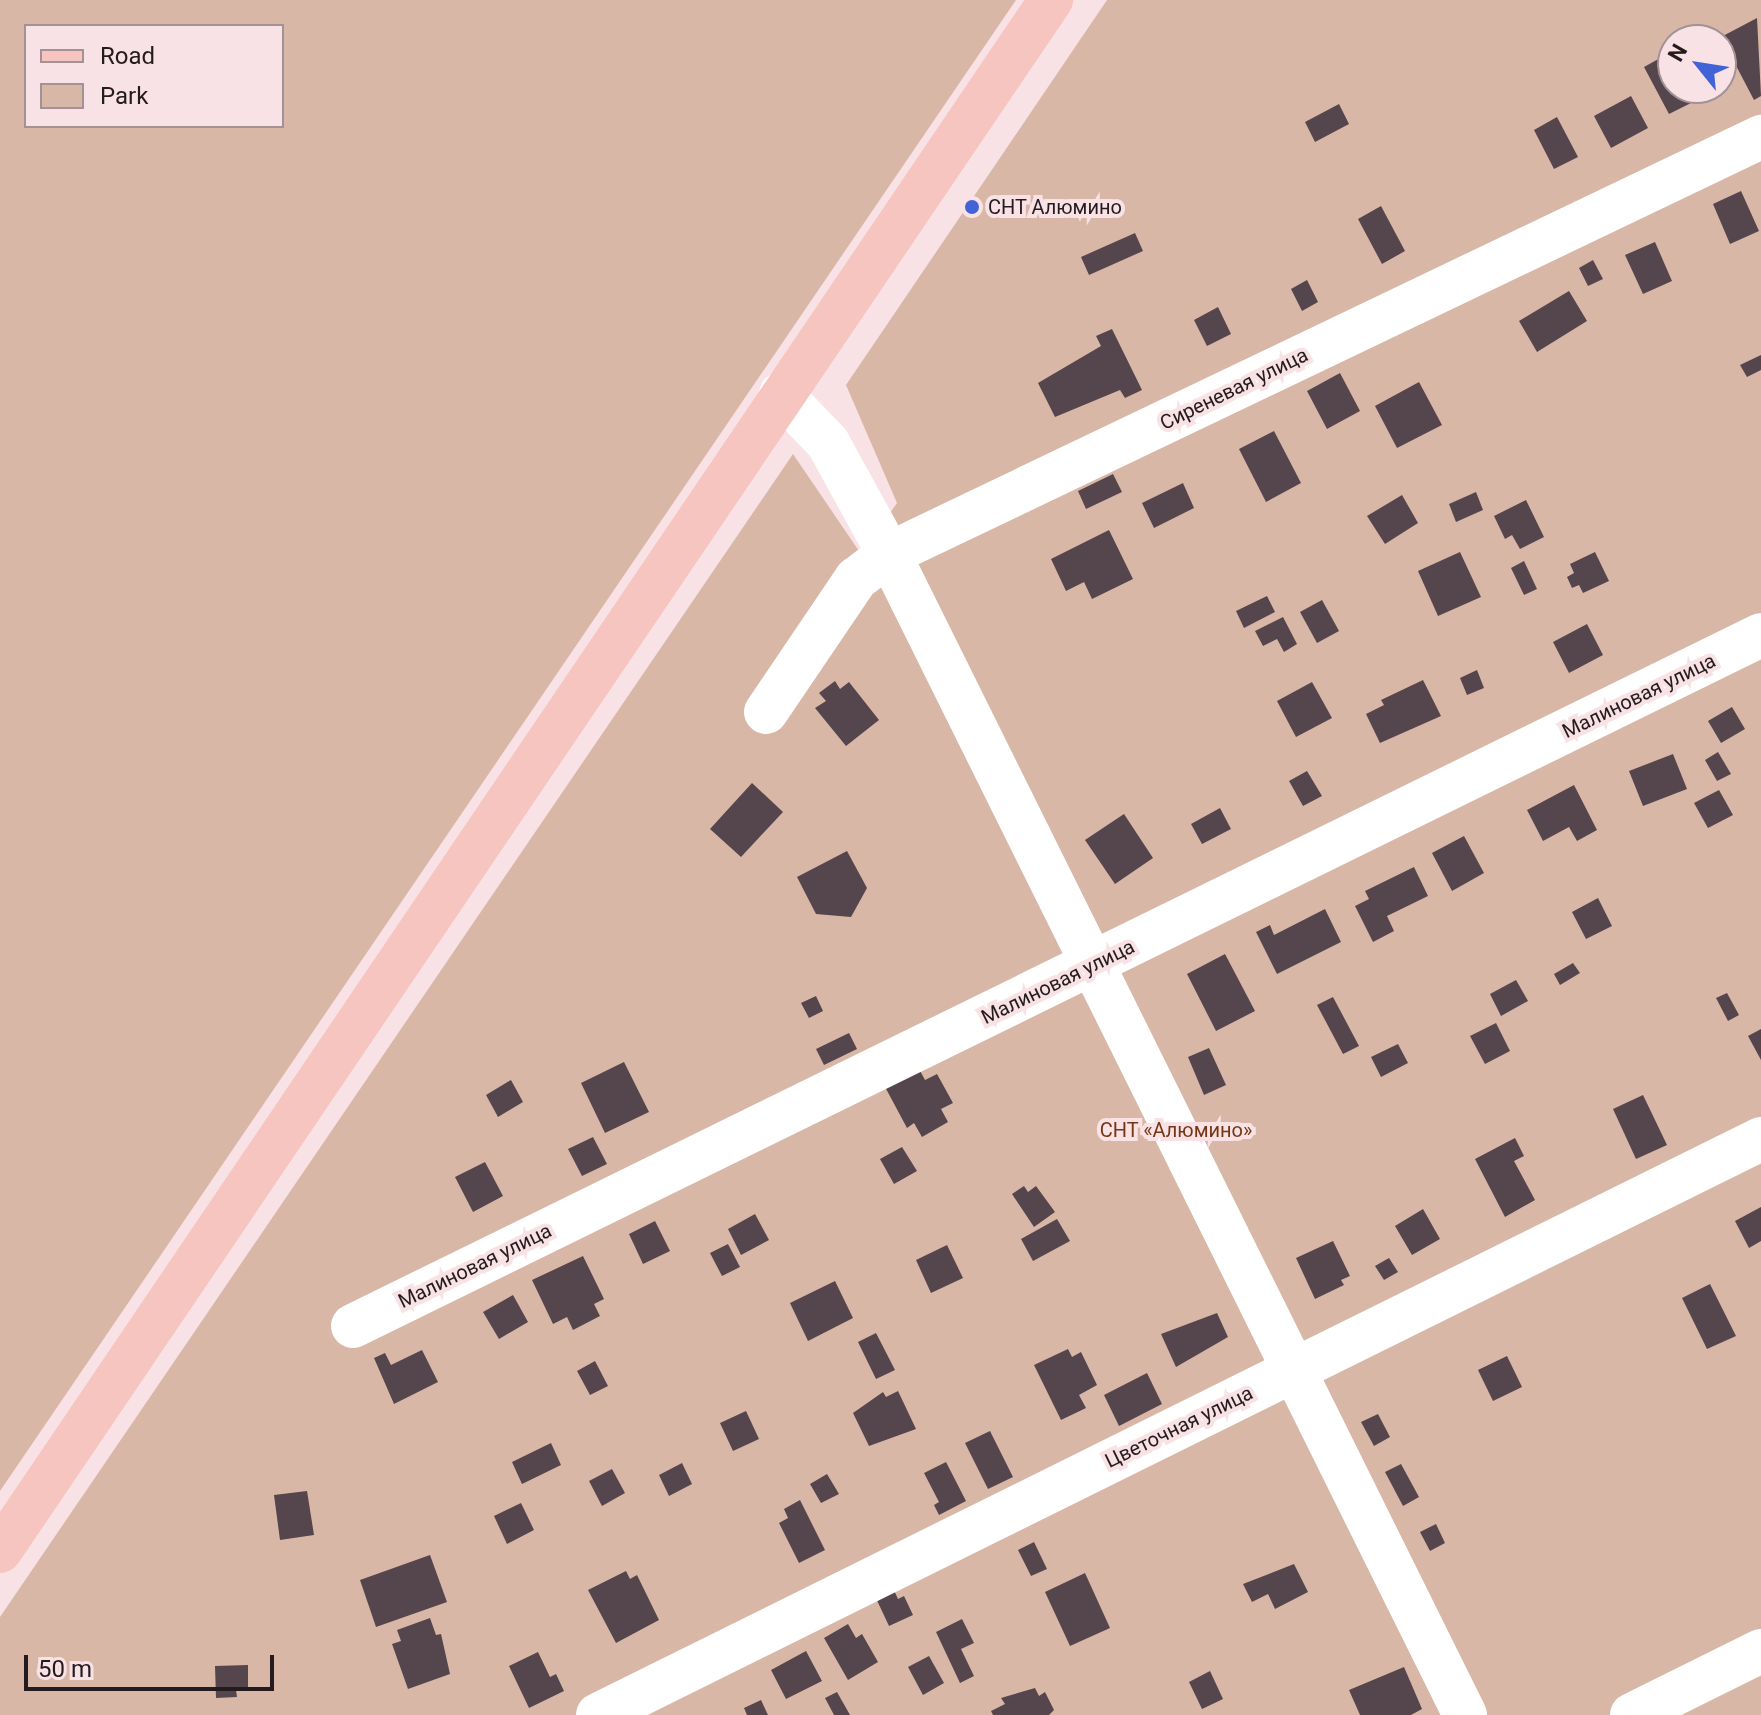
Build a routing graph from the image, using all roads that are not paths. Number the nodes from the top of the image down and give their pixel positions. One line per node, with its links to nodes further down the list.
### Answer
1 (1051, 0): 3 (main road)
2 (1761, 137): 4 (street, Сиреневая улица)
3 (781, 394): 4 (street); 11 (main road)
4 (889, 554): 6 (street, Сиреневая улица); 7 (street)
5 (1761, 635): 7 (street, Малиновая улица)
6 (766, 712)
7 (1093, 965): 9 (street, Малиновая улица); 10 (street)
8 (1761, 1139): 10 (street, Цветочная улица)
9 (353, 1326)
10 (1294, 1370): 13 (street, Цветочная улица); 14 (street)
11 (0, 1551)
12 (1761, 1651): 15 (street)
13 (598, 1715)
14 (1465, 1715)
15 (1632, 1715)

